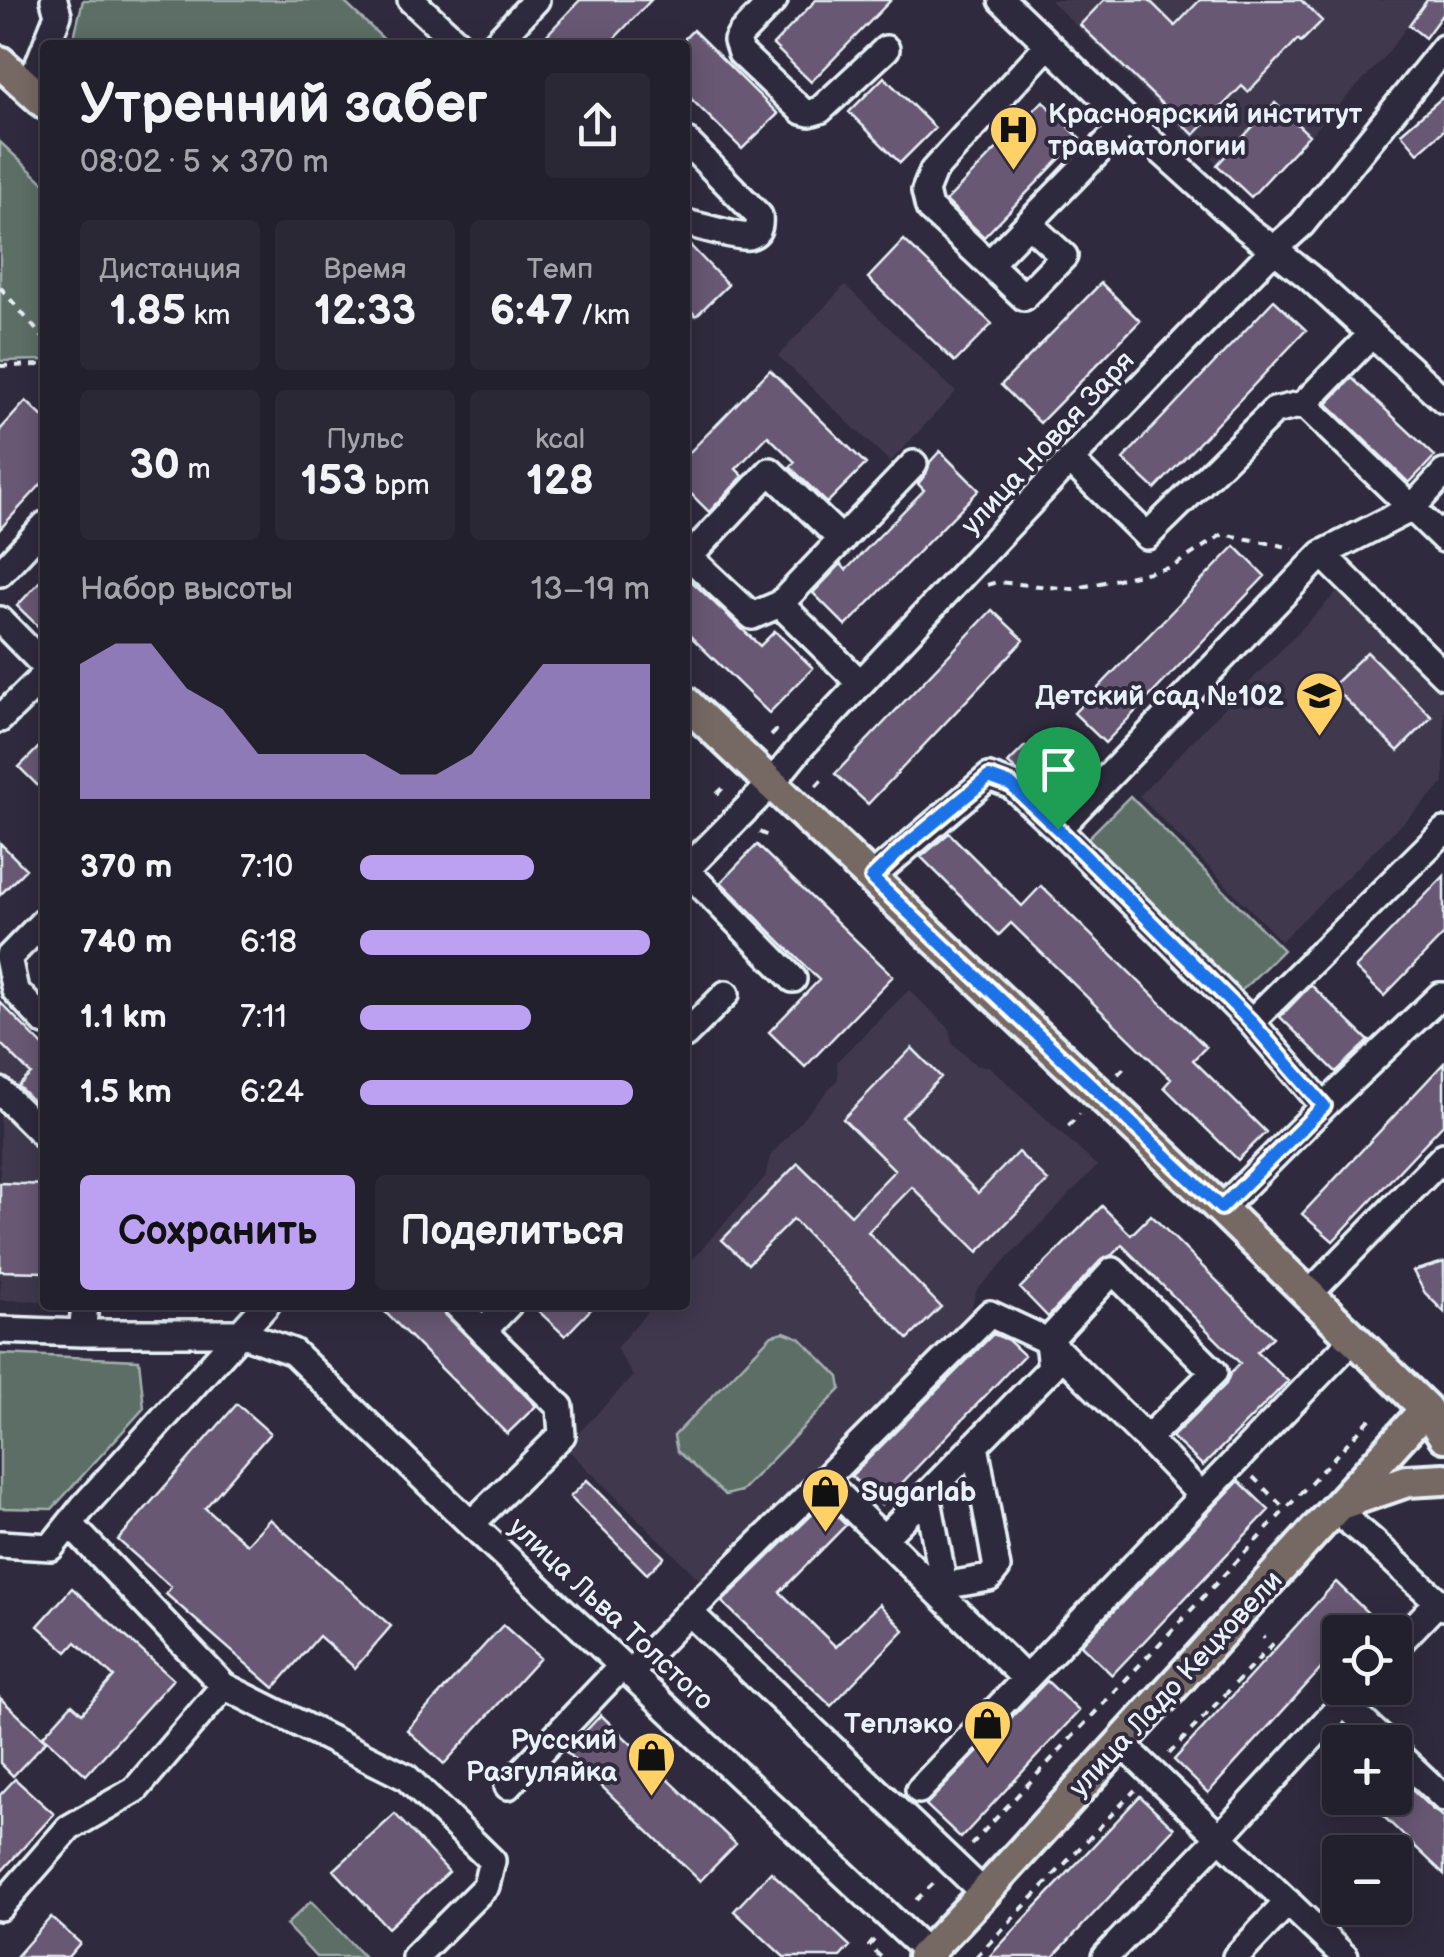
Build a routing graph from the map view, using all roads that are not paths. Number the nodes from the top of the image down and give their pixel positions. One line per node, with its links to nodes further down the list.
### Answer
1 (54, 0): 6 (street)
2 (411, 0): 7 (street)
3 (536, 0): 8 (street)
4 (774, 0): 10 (street)
5 (1002, 0): 9 (street)
6 (48, 40)
7 (455, 40)
8 (509, 40)
9 (1048, 44): 15 (street); 20 (street)
10 (886, 48)
11 (1444, 48): 13 (street, улица Новая Заря)
12 (0, 62): 14 (main road)
13 (1433, 74): 19 (street, улица Новая Заря)
14 (37, 96)
15 (1128, 121): 18 (street); 19 (street)
16 (690, 145): 17 (street)
17 (690, 224)
18 (1028, 224): 20 (street); 20 (street)
19 (1273, 250): 21 (street); 24 (street, улица Новая Заря)
20 (989, 264)
21 (1372, 334): 22 (street); 23 (street)
22 (1444, 400)
23 (1304, 404): 24 (street); 27 (street)
24 (1070, 460): 40 (street, улица Новая Заря)
25 (914, 464): 30 (street)
26 (1444, 473): 27 (street)
27 (1412, 508): 29 (street); 32 (street)
28 (40, 530): 34 (street)
29 (1444, 539)
30 (842, 540): 31 (street); 35 (street)
31 (690, 552)
32 (1322, 554): 38 (street); 44 (street)
33 (690, 558): 35 (street)
34 (0, 573)
35 (780, 604): 40 (street)
36 (0, 620): 37 (street)
37 (40, 661)
38 (1444, 676)
39 (40, 680): 42 (street)
40 (860, 684): 43 (street, улица Новая Заря)
41 (690, 707): 43 (main road)
42 (0, 719)
43 (771, 784): 46 (street, улица Новая Заря); 48 (main road)
44 (1058, 829): 48 (street); 54 (street)
45 (1444, 831): 54 (street)
46 (690, 866)
47 (690, 874): 50 (street)
48 (872, 878): 60 (main road)
49 (40, 925): 53 (street)
50 (793, 979)
51 (726, 994): 55 (street)
52 (1444, 996): 57 (street)
53 (40, 1017)
54 (1251, 1022): 57 (street)
55 (690, 1031)
56 (0, 1091): 58 (street)
57 (1324, 1106): 60 (street)
58 (40, 1131)
59 (1444, 1156): 61 (street)
60 (1221, 1208): 61 (main road)
61 (1308, 1295): 70 (main road)
62 (84, 1310): 68 (street)
63 (261, 1310): 69 (street)
64 (461, 1310): 67 (street)
65 (503, 1310): 67 (street)
66 (0, 1330): 68 (street)
67 (483, 1331): 82 (street)
68 (82, 1333): 69 (street)
69 (240, 1333): 81 (street); 82 (street, улица Льва Толстого)
70 (1354, 1339): 72 (main road); 79 (street)
71 (1048, 1341): 74 (street); 74 (street); 75 (street); 77 (street)
72 (1435, 1412): 73 (main road); 80 (main road, улица Ладо Кецховели)
73 (1444, 1436)
74 (1147, 1439): 79 (street)
75 (976, 1445): 78 (street); 78 (street)
76 (1444, 1478): 80 (main road)
77 (824, 1480): 83 (street); 86 (street)
78 (927, 1494): 83 (street)
79 (1201, 1495): 89 (street)
80 (1337, 1507): 85 (street); 92 (main road, улица Ладо Кецховели)
81 (70, 1524): 84 (street); 90 (street)
82 (471, 1524): 88 (street, улица Льва Толстого)
83 (884, 1538): 89 (street)
84 (0, 1544)
85 (1441, 1605): 87 (street)
86 (688, 1612): 88 (street); 98 (street)
87 (1412, 1632)
88 (626, 1669): 94 (street); 101 (street, улица Льва Толстого)
89 (1026, 1679): 95 (street)
90 (224, 1686): 100 (street); 102 (street)
91 (1341, 1705): 97 (street)
92 (1121, 1743): 97 (street); 98 (main road, улица Ладо Кецховели)
93 (1412, 1768): 96 (street)
94 (508, 1786)
95 (919, 1790)
96 (1444, 1798)
97 (1219, 1838): 99 (street); 103 (street)
98 (984, 1892): 101 (main road, улица Ладо Кецховели)
99 (1288, 1902): 104 (street); 105 (street)
100 (0, 1907)
101 (927, 1955)
102 (415, 1957)
103 (1105, 1957)
104 (1236, 1957)
105 (1345, 1957)

